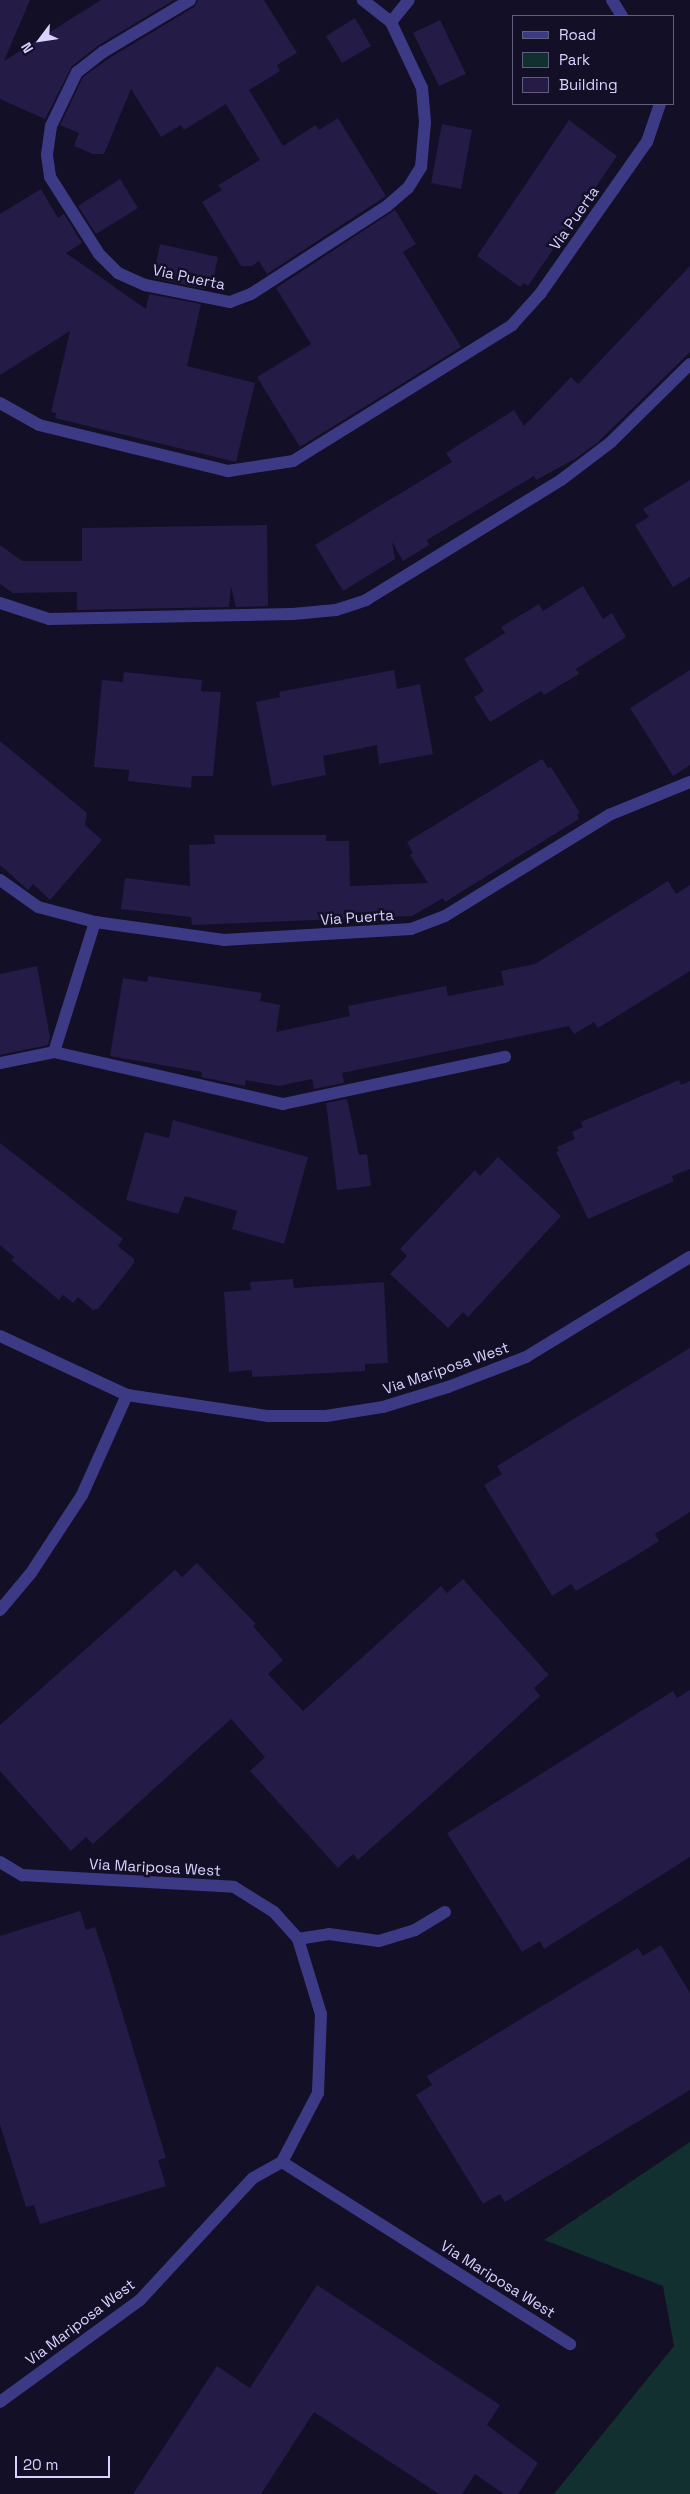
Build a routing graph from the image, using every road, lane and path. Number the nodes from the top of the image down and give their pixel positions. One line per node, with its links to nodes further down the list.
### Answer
1 (190, 0): 6 (street, Via Puerta)
2 (363, 0): 6 (street, Via Puerta)
3 (409, 0): 6 (street)
4 (612, 0): 5 (street)
5 (621, 15)
6 (391, 22)
7 (660, 105): 9 (street, Via Puerta)
8 (690, 364): 10 (street)
9 (0, 403)
10 (0, 603)
11 (690, 782): 13 (street, Via Puerta)
12 (0, 880): 13 (street, Via Puerta)
13 (95, 922): 14 (street)
14 (54, 1052): 15 (street); 16 (street)
15 (505, 1057)
16 (0, 1063)
17 (690, 1258): 19 (street, Via Mariposa West)
18 (0, 1336): 19 (street, Via Mariposa West)
19 (127, 1395): 20 (street)
20 (0, 1610)
21 (0, 1862): 23 (street, Via Mariposa West)
22 (445, 1912): 23 (street)
23 (298, 1939): 24 (street, Via Mariposa West)
24 (282, 2162): 25 (street, Via Mariposa West); 26 (street, Via Mariposa West)
25 (570, 2344)
26 (0, 2402)

